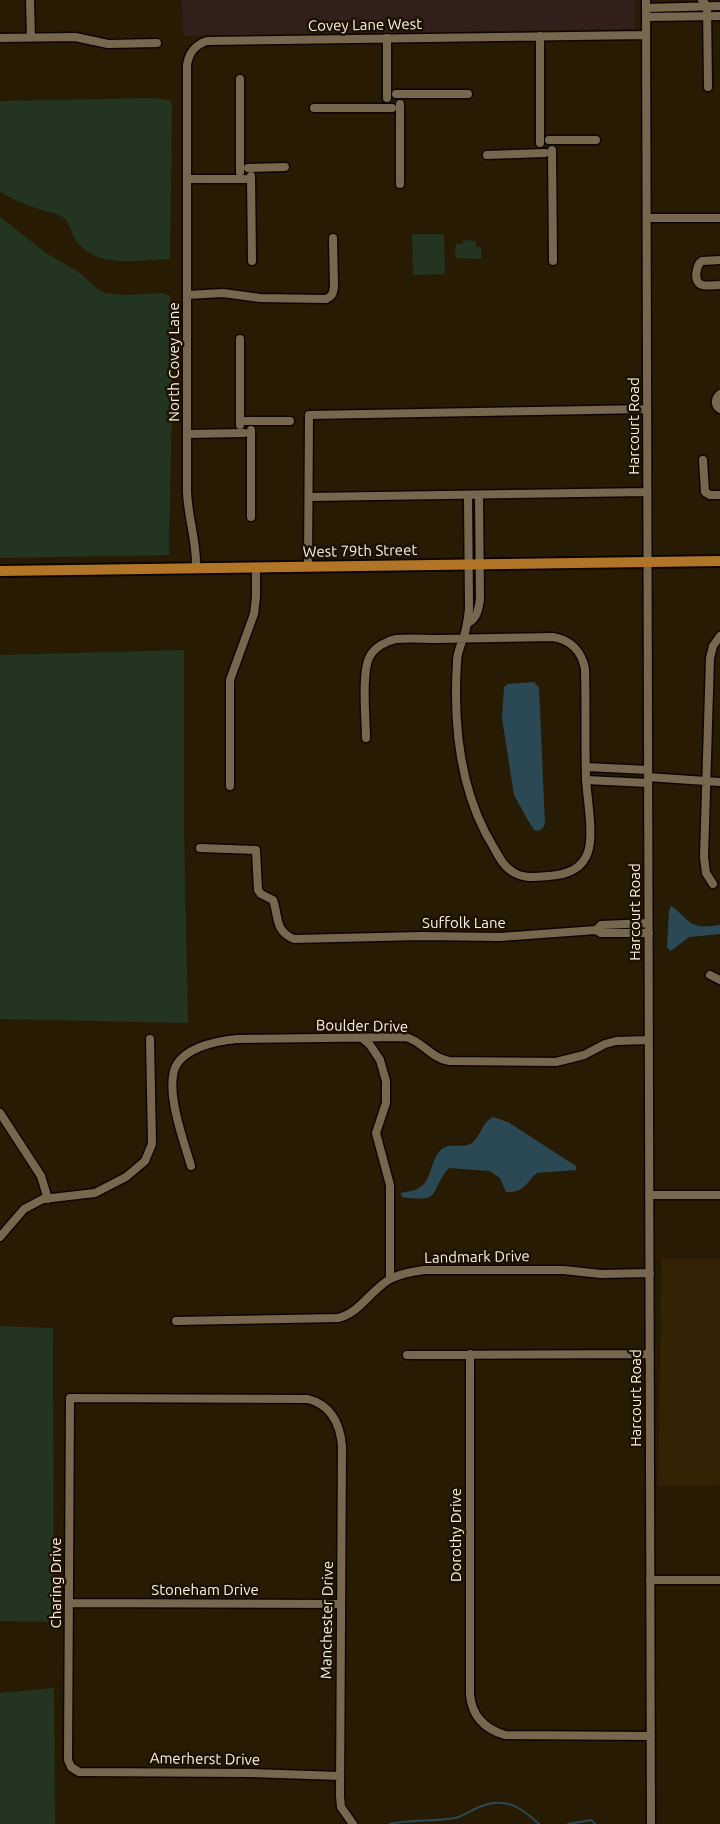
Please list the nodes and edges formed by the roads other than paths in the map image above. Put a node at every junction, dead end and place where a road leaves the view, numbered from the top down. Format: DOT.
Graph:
graph roads {
  1 [pos="30,0"];
  2 [pos="705,3"];
  3 [pos="675,4"];
  4 [pos="720,6"];
  5 [pos="646,8"];
  6 [pos="708,16"];
  7 [pos="720,16"];
  8 [pos="646,35"];
  9 [pos="540,36"];
  10 [pos="0,38"];
  11 [pos="31,38"];
  12 [pos="387,38"];
  13 [pos="157,43"];
  14 [pos="240,79"];
  15 [pos="708,87"];
  16 [pos="468,94"];
  17 [pos="392,96"];
  18 [pos="396,106"];
  19 [pos="314,108"];
  20 [pos="596,140"];
  21 [pos="545,142"];
  22 [pos="549,152"];
  23 [pos="187,154"];
  24 [pos="487,155"];
  25 [pos="285,167"];
  26 [pos="246,174"];
  27 [pos="187,179"];
  28 [pos="400,184"];
  29 [pos="647,218"];
  30 [pos="720,218"];
  31 [pos="333,238"];
  32 [pos="720,260"];
  33 [pos="252,261"];
  34 [pos="553,261"];
  35 [pos="720,285"];
  36 [pos="187,295"];
  37 [pos="240,339"];
  38 [pos="720,394"];
  39 [pos="720,409"];
  40 [pos="647,410"];
  41 [pos="290,421"];
  42 [pos="245,427"];
  43 [pos="187,434"];
  44 [pos="703,460"];
  45 [pos="647,492"];
  46 [pos="468,495"];
  47 [pos="479,495"];
  48 [pos="720,495"];
  49 [pos="309,497"];
  50 [pos="251,517"];
  51 [pos="720,561"];
  52 [pos="647,562"];
  53 [pos="468,564"];
  54 [pos="480,564"];
  55 [pos="256,567"];
  56 [pos="308,567"];
  57 [pos="196,568"];
  58 [pos="0,571"];
  59 [pos="468,623"];
  60 [pos="720,636"];
  61 [pos="464,638"];
  62 [pos="366,738"];
  63 [pos="586,767"];
  64 [pos="648,777"];
  65 [pos="586,780"];
  66 [pos="706,782"];
  67 [pos="720,782"];
  68 [pos="230,786"];
  69 [pos="200,848"];
  70 [pos="713,884"];
  71 [pos="648,923"];
  72 [pos="596,930"];
  73 [pos="649,933"];
  74 [pos="710,975"];
  75 [pos="720,980"];
  76 [pos="362,1038"];
  77 [pos="150,1039"];
  78 [pos="649,1040"];
  79 [pos="0,1113"];
  80 [pos="191,1166"];
  81 [pos="649,1195"];
  82 [pos="720,1195"];
  83 [pos="48,1199"];
  84 [pos="0,1237"];
  85 [pos="650,1273"];
  86 [pos="390,1279"];
  87 [pos="176,1321"];
  88 [pos="470,1354"];
  89 [pos="650,1354"];
  90 [pos="407,1355"];
  91 [pos="70,1398"];
  92 [pos="650,1580"];
  93 [pos="720,1580"];
  94 [pos="69,1603"];
  95 [pos="341,1604"];
  96 [pos="651,1736"];
  97 [pos="72,1768"];
  98 [pos="340,1776"];
  99 [pos="353,1824"];
  100 [pos="651,1824"];
  1 -- 11 [label="street"];
  2 -- 3 [label="street"];
  2 -- 4 [label="street"];
  2 -- 6 [label="street"];
  3 -- 5 [label="street"];
  5 -- 6 [label="street"];
  5 -- 8 [label="street, Harcourt Road"];
  6 -- 7 [label="street"];
  6 -- 15 [label="street"];
  8 -- 9 [label="street, Covey Lane West"];
  8 -- 29 [label="street, Harcourt Road"];
  9 -- 12 [label="street, Covey Lane West"];
  9 -- 21 [label="street"];
  10 -- 11 [label="street"];
  11 -- 13 [label="street"];
  12 -- 17 [label="street"];
  12 -- 23 [label="street, Covey Lane West"];
  14 -- 26 [label="street"];
  16 -- 17 [label="street"];
  17 -- 18 [label="street"];
  18 -- 19 [label="street"];
  18 -- 28 [label="street"];
  20 -- 21 [label="street"];
  21 -- 22 [label="street"];
  22 -- 24 [label="street"];
  22 -- 34 [label="street"];
  23 -- 27 [label="street, North Covey Lane"];
  25 -- 26 [label="street"];
  26 -- 27 [label="street"];
  26 -- 33 [label="street"];
  27 -- 36 [label="street, North Covey Lane"];
  29 -- 30 [label="street"];
  29 -- 40 [label="street, Harcourt Road"];
  31 -- 36 [label="street"];
  32 -- 35 [label="street"];
  36 -- 43 [label="street, North Covey Lane"];
  37 -- 42 [label="street"];
  38 -- 39 [label="street"];
  40 -- 45 [label="street, Harcourt Road"];
  40 -- 49 [label="street"];
  41 -- 42 [label="street"];
  42 -- 43 [label="street"];
  42 -- 50 [label="street"];
  43 -- 57 [label="street, North Covey Lane"];
  44 -- 48 [label="street"];
  45 -- 47 [label="street"];
  45 -- 52 [label="street, Harcourt Road"];
  46 -- 47 [label="street"];
  46 -- 49 [label="street"];
  46 -- 53 [label="street"];
  47 -- 54 [label="street"];
  49 -- 56 [label="street"];
  51 -- 52 [label="main road, West 79th Street"];
  52 -- 54 [label="main road, West 79th Street"];
  52 -- 64 [label="street, Harcourt Road"];
  53 -- 54 [label="main road, West 79th Street"];
  53 -- 56 [label="main road, West 79th Street"];
  53 -- 59 [label="street"];
  54 -- 59 [label="street"];
  55 -- 56 [label="main road, West 79th Street"];
  55 -- 57 [label="main road, West 79th Street"];
  55 -- 68 [label="street"];
  57 -- 58 [label="main road, West 79th Street"];
  59 -- 61 [label="street"];
  60 -- 66 [label="street"];
  61 -- 62 [label="street"];
  61 -- 63 [label="street"];
  61 -- 65 [label="street"];
  63 -- 64 [label="street"];
  63 -- 65 [label="street"];
  64 -- 65 [label="street"];
  64 -- 66 [label="street"];
  64 -- 71 [label="street, Harcourt Road"];
  66 -- 67 [label="street"];
  66 -- 70 [label="street"];
  69 -- 72 [label="street, Suffolk Lane"];
  71 -- 72 [label="street, Suffolk Lane"];
  71 -- 73 [label="street, Harcourt Road"];
  72 -- 73 [label="street"];
  73 -- 78 [label="street, Harcourt Road"];
  74 -- 75 [label="street"];
  76 -- 78 [label="street, Boulder Drive"];
  76 -- 80 [label="street, Boulder Drive"];
  76 -- 86 [label="street"];
  77 -- 83 [label="street"];
  78 -- 81 [label="street, Harcourt Road"];
  79 -- 83 [label="street"];
  81 -- 82 [label="street"];
  81 -- 85 [label="street, Harcourt Road"];
  83 -- 84 [label="street"];
  85 -- 86 [label="street, Landmark Drive"];
  85 -- 89 [label="street, Harcourt Road"];
  86 -- 87 [label="street, Landmark Drive"];
  88 -- 89 [label="street"];
  88 -- 90 [label="street"];
  88 -- 96 [label="street, Dorothy Drive"];
  89 -- 92 [label="street, Harcourt Road"];
  91 -- 94 [label="street, Charing Drive"];
  91 -- 95 [label="street, Manchester Drive"];
  92 -- 93 [label="street"];
  92 -- 96 [label="street, Harcourt Road"];
  94 -- 95 [label="street, Stoneham Drive"];
  94 -- 97 [label="street, Charing Drive"];
  95 -- 98 [label="street, Manchester Drive"];
  96 -- 100 [label="street, Harcourt Road"];
  97 -- 98 [label="street, Amerherst Drive"];
  98 -- 99 [label="street, Manchester Drive"];
}
